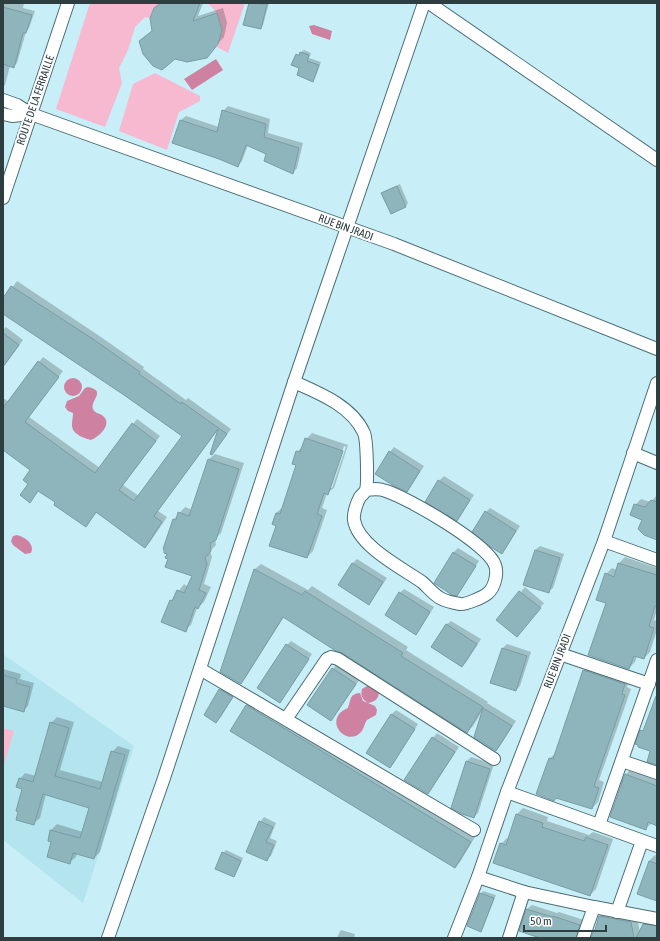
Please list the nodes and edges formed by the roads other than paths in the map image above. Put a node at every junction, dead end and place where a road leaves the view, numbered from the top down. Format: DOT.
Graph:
graph roads {
  1 [pos="68,3"];
  2 [pos="424,3"];
  3 [pos="429,3"];
  4 [pos="3,100"];
  5 [pos="3,114"];
  6 [pos="31,114"];
  7 [pos="657,160"];
  8 [pos="3,198"];
  9 [pos="346,228"];
  10 [pos="657,349"];
  11 [pos="294,382"];
  12 [pos="657,384"];
  13 [pos="634,453"];
  14 [pos="657,463"];
  15 [pos="366,490"];
  16 [pos="604,541"];
  17 [pos="657,560"];
  18 [pos="560,654"];
  19 [pos="657,660"];
  20 [pos="200,669"];
  21 [pos="649,684"];
  22 [pos="286,719"];
  23 [pos="494,759"];
  24 [pos="622,761"];
  25 [pos="657,773"];
  26 [pos="507,792"];
  27 [pos="599,825"];
  28 [pos="474,830"];
  29 [pos="642,841"];
  30 [pos="657,846"];
  31 [pos="478,877"];
  32 [pos="524,892"];
  33 [pos="594,907"];
  34 [pos="617,912"];
  35 [pos="657,919"];
  36 [pos="108,938"];
  37 [pos="454,938"];
  38 [pos="509,938"];
  39 [pos="583,938"];
  1 -- 6 [label="street, ROUTE DE LA FERRAILLE"];
  2 -- 9 [label="street"];
  3 -- 7 [label="street"];
  4 -- 6 [label="street, RUE BIN JRADI"];
  5 -- 6 [label="street, RUE BIN JRADI"];
  6 -- 8 [label="street, ROUTE DE LA FERRAILLE"];
  6 -- 9 [label="street, RUE BIN JRADI"];
  9 -- 10 [label="street, RUE BIN JRADI"];
  9 -- 11 [label="street"];
  11 -- 15 [label="street"];
  11 -- 20 [label="street"];
  12 -- 13 [label="street, RUE BIN JRADI"];
  13 -- 14 [label="street"];
  13 -- 16 [label="street, RUE BIN JRADI"];
  15 -- 15 [label="street"];
  16 -- 17 [label="street"];
  16 -- 18 [label="street, RUE BIN JRADI"];
  18 -- 21 [label="street"];
  18 -- 26 [label="street, RUE BIN JRADI"];
  19 -- 21 [label="street"];
  20 -- 22 [label="street"];
  20 -- 36 [label="street"];
  21 -- 24 [label="street"];
  22 -- 23 [label="street"];
  22 -- 28 [label="street"];
  24 -- 25 [label="street"];
  24 -- 27 [label="street"];
  26 -- 27 [label="street"];
  26 -- 31 [label="street, RUE BIN JRADI"];
  27 -- 29 [label="street"];
  29 -- 30 [label="street"];
  29 -- 34 [label="street"];
  31 -- 32 [label="street"];
  31 -- 37 [label="street, RUE BIN JRADI"];
  32 -- 33 [label="street"];
  32 -- 38 [label="street"];
  33 -- 34 [label="street"];
  33 -- 39 [label="street"];
  34 -- 35 [label="street"];
}
